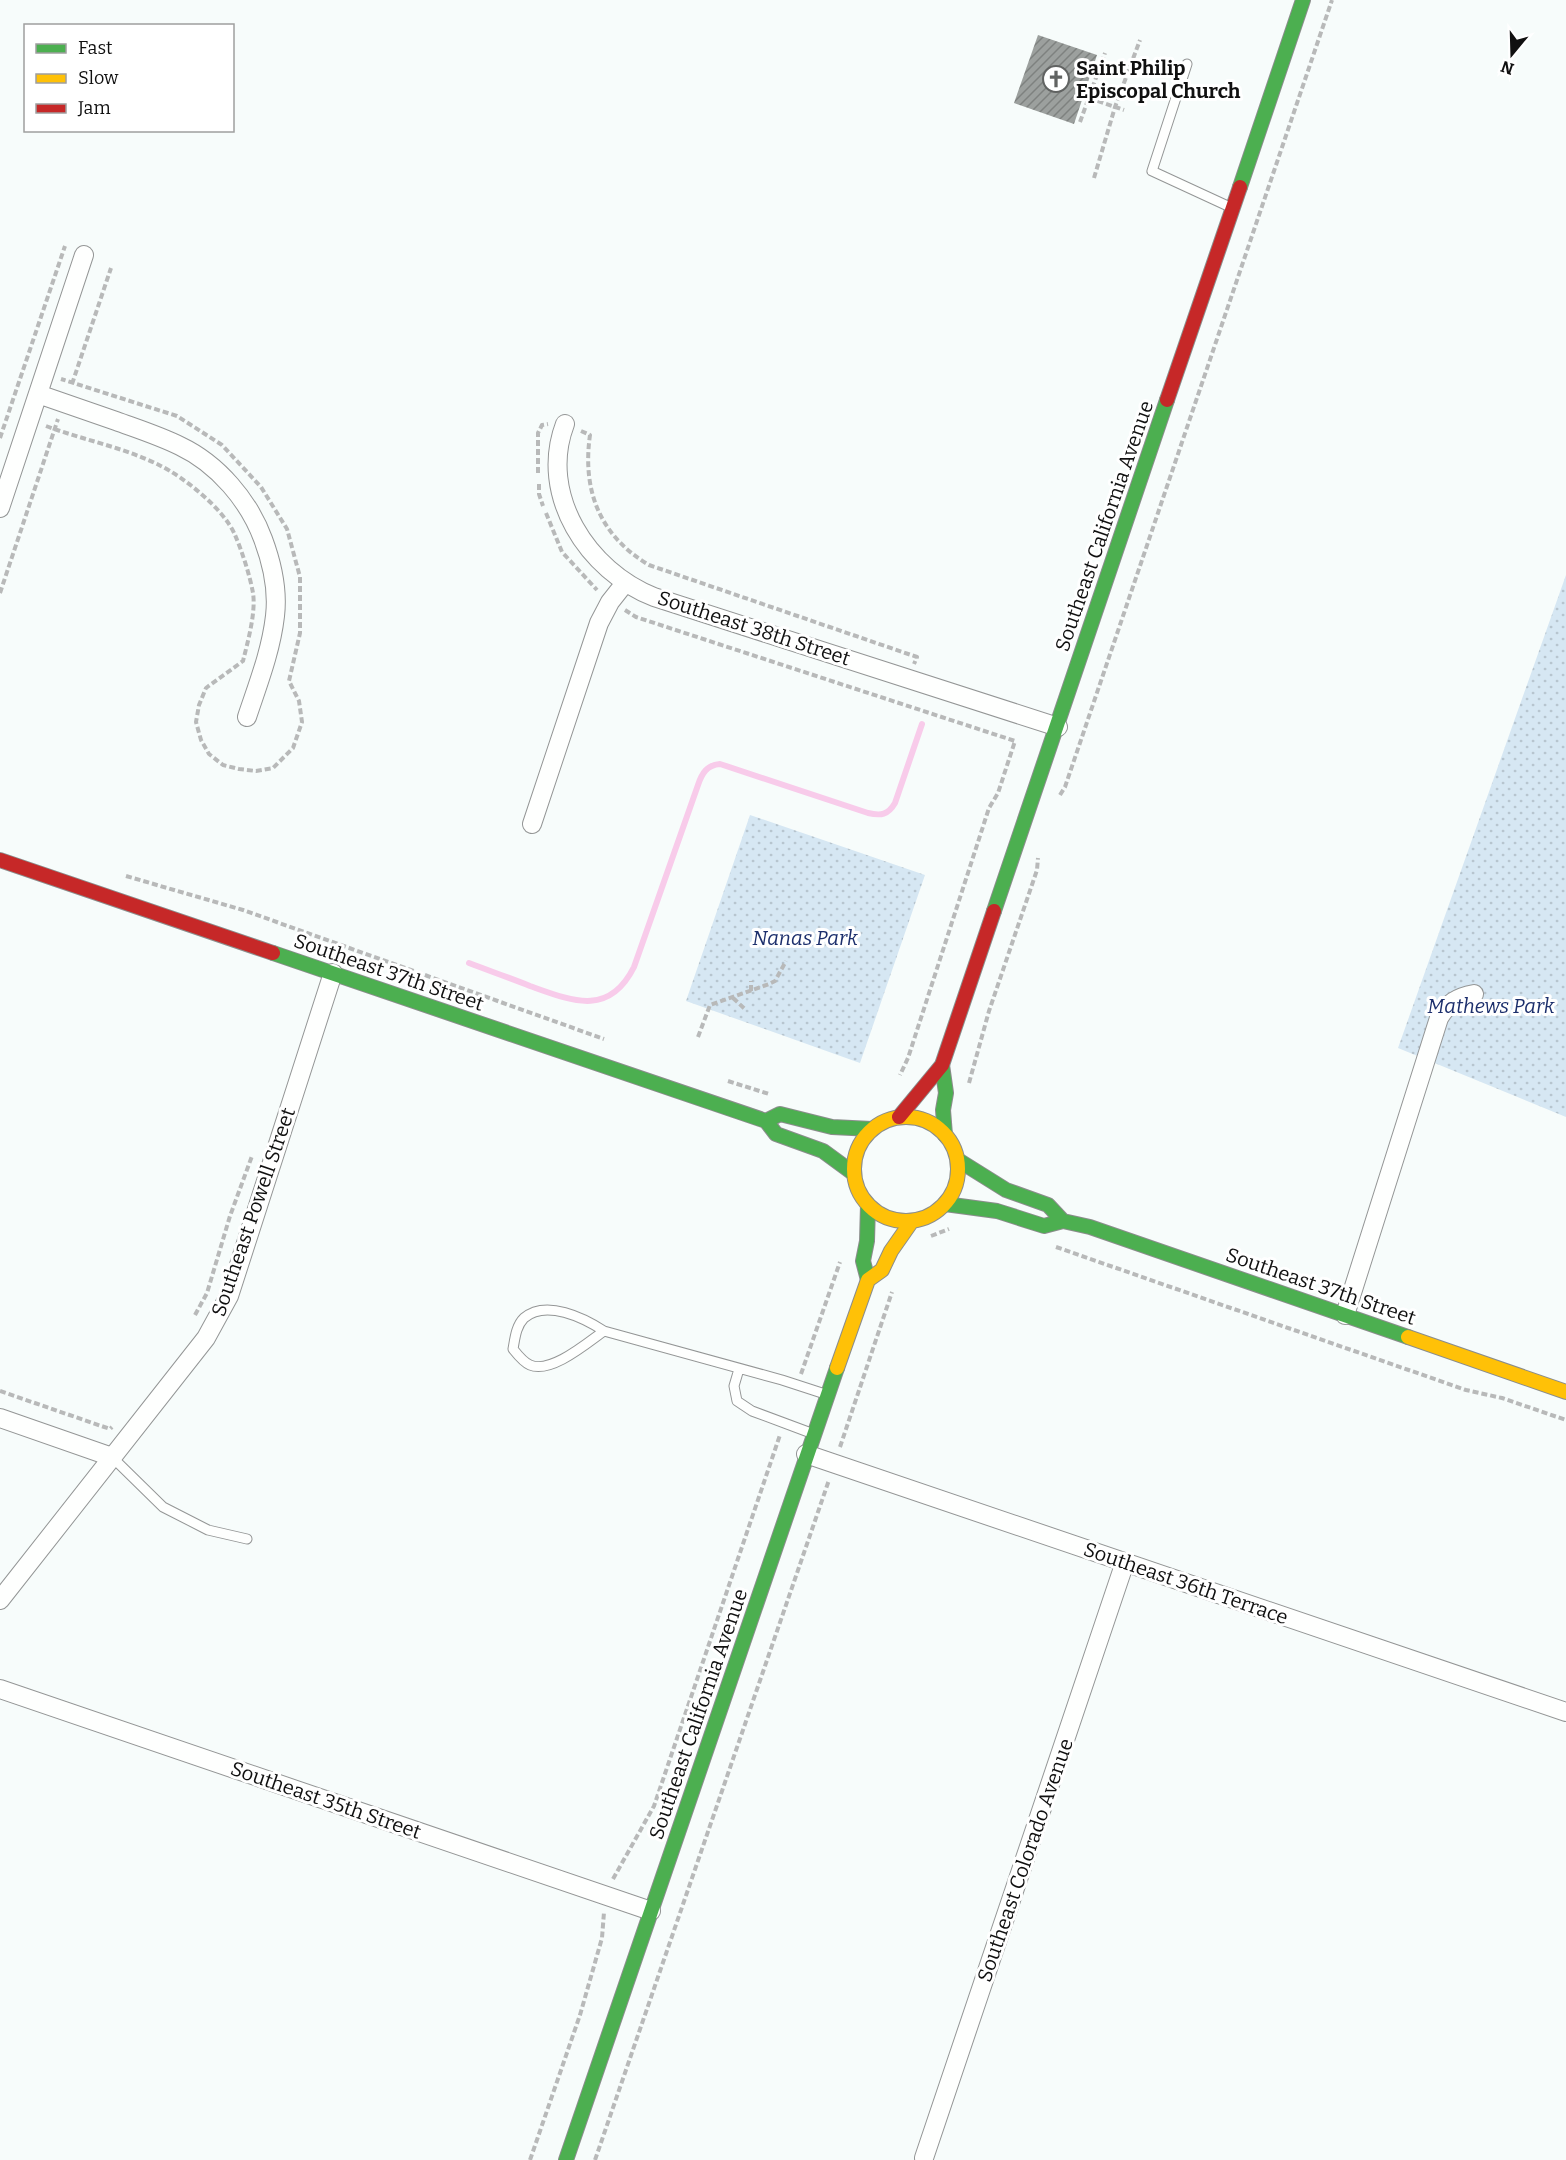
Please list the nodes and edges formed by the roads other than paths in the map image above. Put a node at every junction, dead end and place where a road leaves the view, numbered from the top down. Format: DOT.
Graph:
graph roads {
  1 [pos="1303,0"];
  2 [pos="1187,64"];
  3 [pos="1232,208"];
  4 [pos="84,255"];
  5 [pos="38,394"];
  6 [pos="565,424"];
  7 [pos="0,508"];
  8 [pos="625,583"];
  9 [pos="247,717"];
  10 [pos="1058,726"];
  11 [pos="532,824"];
  12 [pos="0,860"];
  13 [pos="325,970"];
  14 [pos="1474,994"];
  15 [pos="942,1065"];
  16 [pos="899,1117"];
  17 [pos="766,1120"];
  18 [pos="872,1129"];
  19 [pos="945,1135"];
  20 [pos="958,1160"];
  21 [pos="853,1173"];
  22 [pos="945,1204"];
  23 [pos="867,1205"];
  24 [pos="912,1221"];
  25 [pos="1063,1221"];
  26 [pos="868,1280"];
  27 [pos="1345,1315"];
  28 [pos="604,1331"];
  29 [pos="739,1369"];
  30 [pos="1566,1392"];
  31 [pos="827,1395"];
  32 [pos="0,1418"];
  33 [pos="813,1434"];
  34 [pos="806,1454"];
  35 [pos="112,1457"];
  36 [pos="247,1539"];
  37 [pos="1125,1562"];
  38 [pos="0,1600"];
  39 [pos="0,1689"];
  40 [pos="1566,1712"];
  41 [pos="651,1911"];
  42 [pos="924,2158"];
  43 [pos="566,2160"];
  1 -- 3 [label="main road, Southeast California Avenue"];
  2 -- 3 [label="lane"];
  3 -- 10 [label="main road, Southeast California Avenue"];
  4 -- 5 [label="street"];
  5 -- 7 [label="street"];
  5 -- 9 [label="street"];
  6 -- 8 [label="street, Southeast 38th Street"];
  8 -- 10 [label="street, Southeast 38th Street"];
  8 -- 11 [label="street"];
  10 -- 15 [label="main road, Southeast California Avenue"];
  12 -- 13 [label="main road, Southeast 37th Street"];
  13 -- 17 [label="main road, Southeast 37th Street"];
  13 -- 35 [label="street, Southeast Powell Street"];
  14 -- 27 [label="street"];
  15 -- 16 [label="main road, Southeast California Avenue"];
  15 -- 19 [label="main road, Southeast California Avenue"];
  16 -- 18 [label="main road"];
  16 -- 19 [label="main road"];
  17 -- 18 [label="main road, Southeast 37th Street"];
  17 -- 21 [label="main road, Southeast 37th Street"];
  18 -- 21 [label="main road"];
  19 -- 20 [label="main road"];
  20 -- 22 [label="main road"];
  20 -- 25 [label="main road, Southeast 37th Street"];
  21 -- 23 [label="main road"];
  22 -- 24 [label="main road"];
  22 -- 25 [label="main road, Southeast 37th Street"];
  23 -- 24 [label="main road"];
  23 -- 26 [label="main road, Southeast California Avenue"];
  24 -- 26 [label="main road, Southeast California Avenue"];
  25 -- 27 [label="main road, Southeast 37th Street"];
  26 -- 31 [label="main road, Southeast California Avenue"];
  27 -- 30 [label="main road, Southeast 37th Street"];
  28 -- 28 [label="lane"];
  28 -- 29 [label="lane"];
  29 -- 31 [label="lane"];
  29 -- 33 [label="lane"];
  31 -- 33 [label="main road, Southeast California Avenue"];
  32 -- 35 [label="street"];
  33 -- 34 [label="main road, Southeast California Avenue"];
  34 -- 37 [label="street, Southeast 36th Terrace"];
  34 -- 41 [label="main road, Southeast California Avenue"];
  35 -- 36 [label="lane"];
  35 -- 38 [label="street, Southeast Powell Street"];
  37 -- 40 [label="street, Southeast 36th Terrace"];
  37 -- 42 [label="street, Southeast Colorado Avenue"];
  39 -- 41 [label="street, Southeast 35th Street"];
  41 -- 43 [label="main road, Southeast California Avenue"];
}
